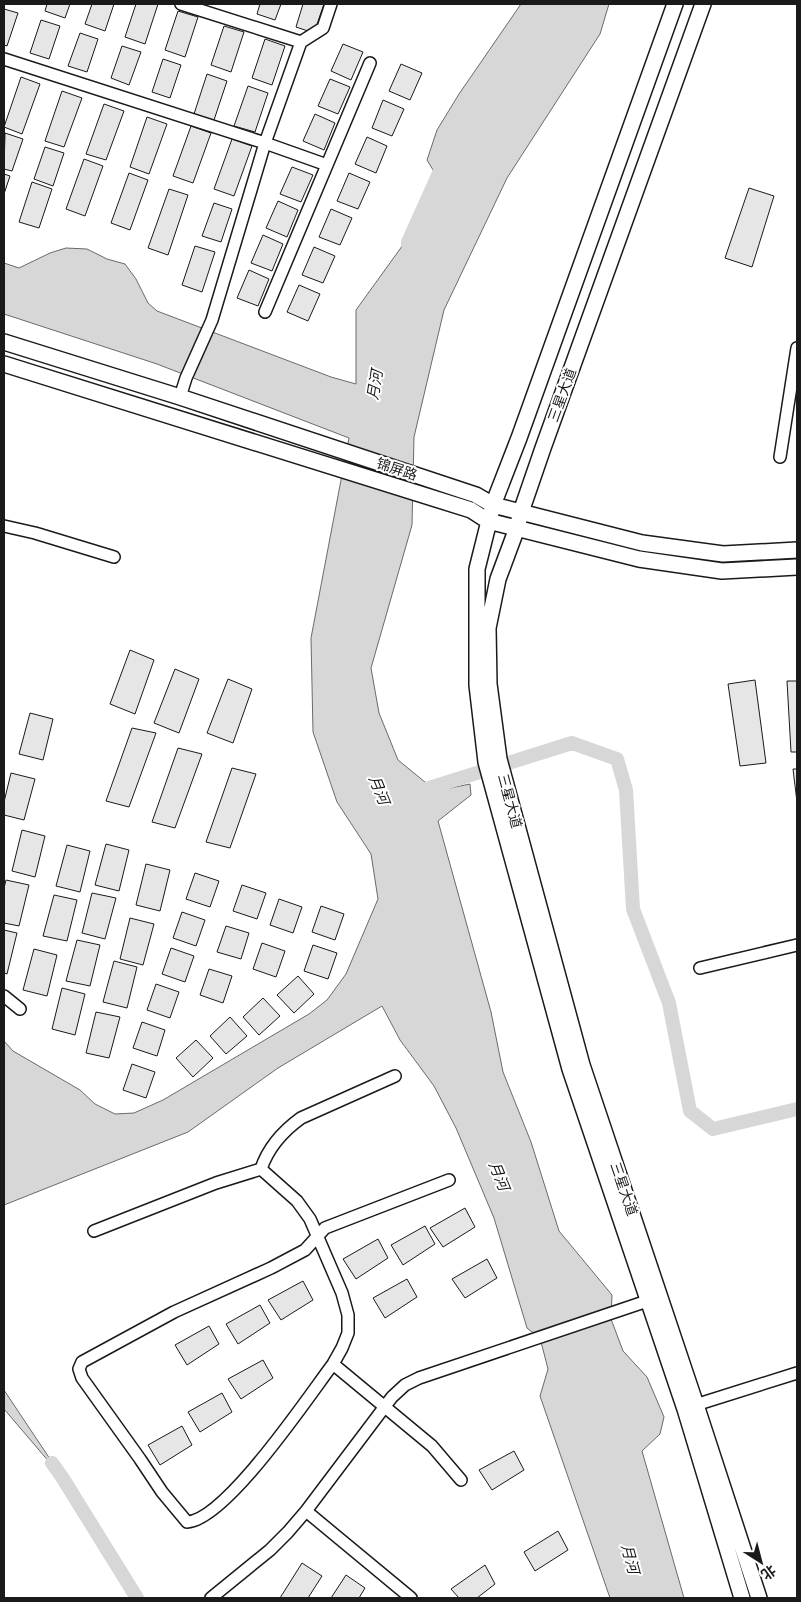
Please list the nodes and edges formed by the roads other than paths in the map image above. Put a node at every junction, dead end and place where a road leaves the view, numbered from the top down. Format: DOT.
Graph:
graph roads {
  1 [pos="181,4"];
  2 [pos="331,4"];
  3 [pos="675,4"];
  4 [pos="703,4"];
  5 [pos="301,42"];
  6 [pos="4,59"];
  7 [pos="370,64"];
  8 [pos="264,143"];
  9 [pos="327,165"];
  10 [pos="265,312"];
  11 [pos="4,342"];
  12 [pos="797,348"];
  13 [pos="4,364"];
  14 [pos="180,398"];
  15 [pos="780,457"];
  16 [pos="493,505"];
  17 [pos="521,512"];
  18 [pos="488,521"];
  19 [pos="4,526"];
  20 [pos="517,528"];
  21 [pos="797,550"];
  22 [pos="114,557"];
  23 [pos="797,567"];
  24 [pos="492,756"];
  25 [pos="797,945"];
  26 [pos="700,968"];
  27 [pos="4,996"];
  28 [pos="20,1009"];
  29 [pos="395,1076"];
  30 [pos="262,1170"];
  31 [pos="449,1180"];
  32 [pos="94,1231"];
  33 [pos="318,1236"];
  34 [pos="654,1299"];
  35 [pos="333,1364"];
  36 [pos="797,1374"];
  37 [pos="385,1407"];
  38 [pos="691,1407"];
  39 [pos="462,1480"];
  40 [pos="306,1511"];
  41 [pos="211,1598"];
  42 [pos="411,1598"];
  43 [pos="742,1598"];
  44 [pos="759,1598"];
  1 -- 5 [label="street"];
  2 -- 5 [label="street"];
  3 -- 16 [label="street, 三星大道"];
  4 -- 17 [label="street, 三星大道"];
  5 -- 8 [label="street"];
  6 -- 8 [label="street"];
  7 -- 9 [label="street"];
  8 -- 9 [label="street"];
  8 -- 14 [label="street"];
  9 -- 10 [label="street"];
  11 -- 14 [label="street, 锦屏路"];
  12 -- 15 [label="street"];
  13 -- 18 [label="street, 锦屏路"];
  14 -- 16 [label="street, 锦屏路"];
  16 -- 17 [label="street, 锦屏路"];
  16 -- 18 [label="street, 三星大道"];
  17 -- 20 [label="street, 三星大道"];
  17 -- 21 [label="street, 锦屏路"];
  18 -- 20 [label="street, 锦屏路"];
  18 -- 24 [label="street, 三星大道"];
  19 -- 22 [label="street"];
  20 -- 23 [label="street, 锦屏路"];
  20 -- 24 [label="street, 三星大道"];
  24 -- 34 [label="street, 三星大道"];
  25 -- 26 [label="street"];
  27 -- 28 [label="street"];
  29 -- 30 [label="street"];
  30 -- 32 [label="street"];
  30 -- 33 [label="street"];
  31 -- 33 [label="street"];
  33 -- 35 [label="street"];
  33 -- 35 [label="street"];
  34 -- 37 [label="street"];
  34 -- 38 [label="street, 三星大道"];
  35 -- 37 [label="street"];
  36 -- 38 [label="street"];
  37 -- 39 [label="street"];
  37 -- 40 [label="street"];
  38 -- 43 [label="street, 三星大道"];
  38 -- 44 [label="street, 三星大道"];
  40 -- 41 [label="street"];
  40 -- 42 [label="street"];
}
